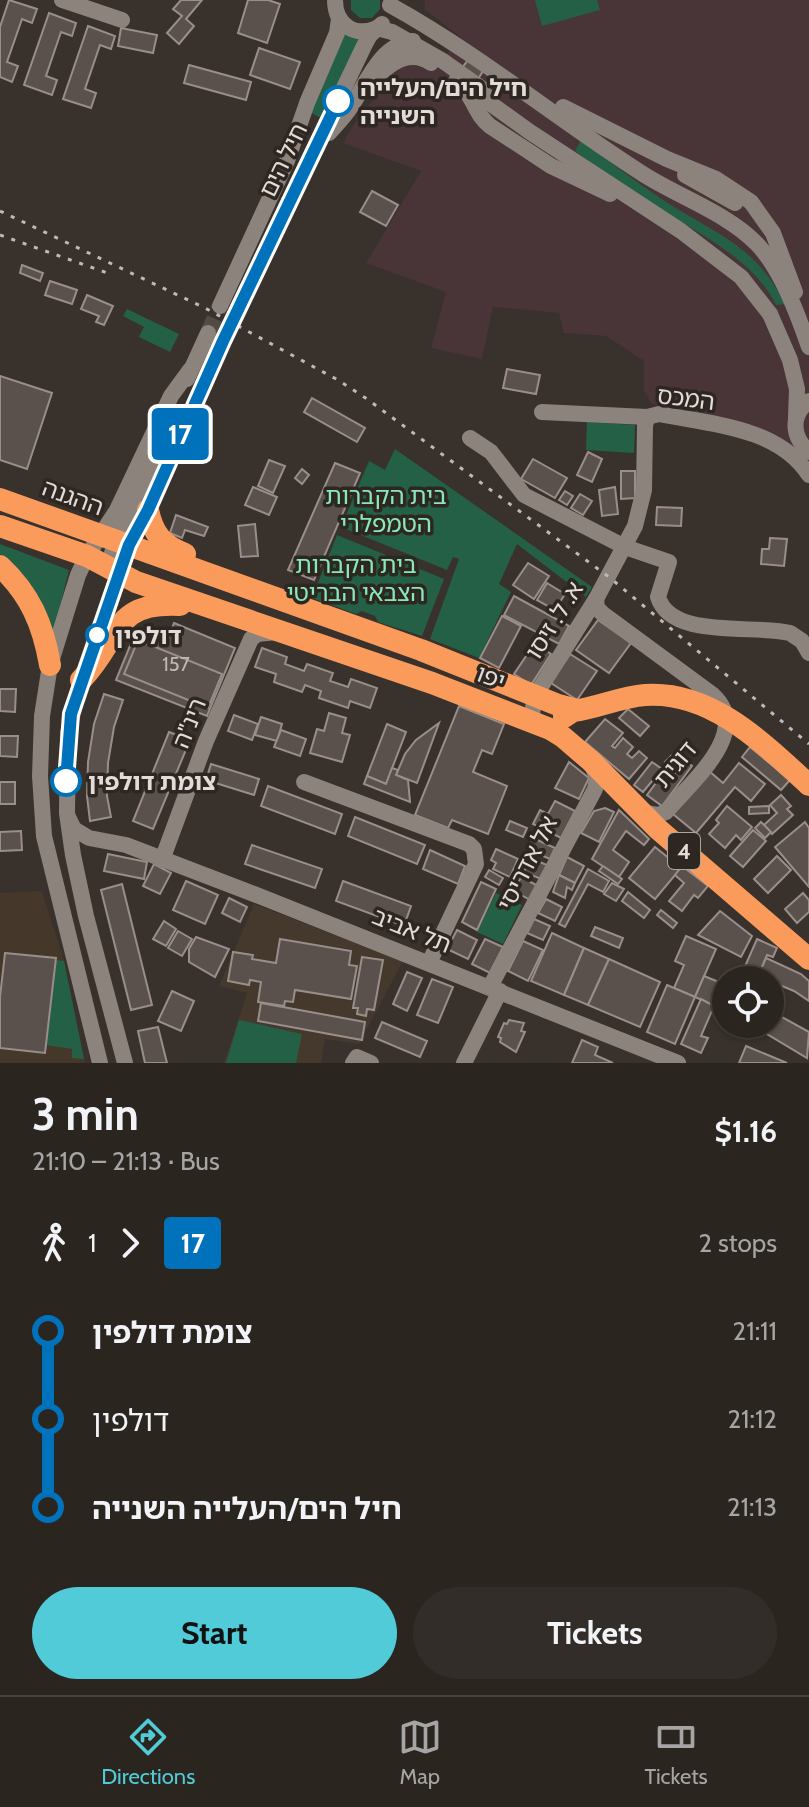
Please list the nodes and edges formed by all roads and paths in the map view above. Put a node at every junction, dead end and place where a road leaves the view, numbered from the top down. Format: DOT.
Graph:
graph roads {
  1 [pos="62,0"];
  2 [pos="417,0"];
  3 [pos="390,1"];
  4 [pos="335,6"];
  5 [pos="122,20"];
  6 [pos="424,24"];
  7 [pos="377,28"];
  8 [pos="410,41"];
  9 [pos="458,47"];
  10 [pos="362,89"];
  11 [pos="471,95"];
  12 [pos="491,104"];
  13 [pos="569,122"];
  14 [pos="317,146"];
  15 [pos="552,149"];
  16 [pos="526,151"];
  17 [pos="576,179"];
  18 [pos="681,231"];
  19 [pos="803,320"];
  20 [pos="809,347"];
  21 [pos="809,401"];
  22 [pos="542,412"];
  23 [pos="647,417"];
  24 [pos="796,417"];
  25 [pos="470,438"];
  26 [pos="809,452"];
  27 [pos="809,475"];
  28 [pos="0,499"];
  29 [pos="148,510"];
  30 [pos="0,526"];
  31 [pos="625,547"];
  32 [pos="117,551"];
  33 [pos="87,556"];
  34 [pos="0,566"];
  35 [pos="600,606"];
  36 [pos="226,613"];
  37 [pos="317,615"];
  38 [pos="284,633"];
  39 [pos="421,650"];
  40 [pos="809,653"];
  41 [pos="50,665"];
  42 [pos="81,680"];
  43 [pos="535,696"];
  44 [pos="577,710"];
  45 [pos="728,719"];
  46 [pos="531,720"];
  47 [pos="563,737"];
  48 [pos="591,761"];
  49 [pos="304,782"];
  50 [pos="809,785"];
  51 [pos="639,812"];
  52 [pos="67,813"];
  53 [pos="126,845"];
  54 [pos="162,860"];
  55 [pos="76,872"];
  56 [pos="809,959"];
  57 [pos="429,963"];
  58 [pos="495,989"];
  59 [pos="100,1063"];
  60 [pos="125,1063"];
  61 [pos="353,1063"];
  62 [pos="371,1063"];
  63 [pos="464,1063"];
  64 [pos="678,1063"];
  1 -- 5 [label="street"];
  2 -- 6 [label="street"];
  3 -- 6 [label="street"];
  3 -- 7 [label="street, חיל הים"];
  4 -- 7 [label="street"];
  4 -- 14 [label="street, חיל הים"];
  6 -- 8 [label="street"];
  6 -- 9 [label="street"];
  7 -- 8 [label="street"];
  7 -- 14 [label="street, חיל הים"];
  8 -- 10 [label="street"];
  8 -- 12 [label="street"];
  9 -- 13 [label="street"];
  9 -- 19 [label="street"];
  10 -- 11 [label="street"];
  10 -- 14 [label="street"];
  11 -- 12 [label="street"];
  11 -- 16 [label="street"];
  12 -- 15 [label="street"];
  13 -- 15 [label="street"];
  13 -- 15 [label="street"];
  13 -- 19 [label="street"];
  15 -- 16 [label="street"];
  15 -- 17 [label="street"];
  15 -- 18 [label="street"];
  16 -- 17 [label="street"];
  17 -- 18 [label="street"];
  18 -- 24 [label="street"];
  19 -- 20 [label="street"];
  21 -- 24 [label="street"];
  22 -- 23 [label="street, המכס"];
  23 -- 27 [label="street, המכס"];
  23 -- 31 [label="street, א. ל. זיסו"];
  24 -- 26 [label="street"];
  25 -- 31 [label="street"];
  28 -- 32 [label="highway, ההגנה / 4"];
  29 -- 32 [label="street"];
  29 -- 32 [label="street"];
  29 -- 37 [label="highway"];
  30 -- 33 [label="highway, 4"];
  31 -- 35 [label="street, א. ל. זיסו"];
  31 -- 40 [label="street"];
  32 -- 33 [label="highway, יפו / 4"];
  32 -- 33 [label="street"];
  32 -- 36 [label="highway, יפו / 4"];
  32 -- 37 [label="highway, יפו / 4"];
  32 -- 39 [label="highway"];
  32 -- 42 [label="street"];
  33 -- 41 [label="street"];
  34 -- 41 [label="highway"];
  35 -- 43 [label="street, א. ל. זיסו"];
  35 -- 45 [label="street"];
  36 -- 38 [label="highway, יפו / 4"];
  36 -- 42 [label="highway"];
  37 -- 39 [label="highway, יפו / 4"];
  38 -- 46 [label="highway, יפו / 4"];
  38 -- 54 [label="street, רינ\"ה"];
  39 -- 43 [label="highway, יפו / 4"];
  41 -- 59 [label="street"];
  42 -- 52 [label="street"];
  43 -- 44 [label="highway, יפו / 4"];
  43 -- 46 [label="street, א. ל. זיסו"];
  44 -- 45 [label="highway"];
  44 -- 47 [label="highway"];
  45 -- 50 [label="highway"];
  45 -- 51 [label="street, דוגית"];
  46 -- 47 [label="highway, יפו / 4"];
  47 -- 48 [label="highway, יפו / 4"];
  48 -- 51 [label="highway, יפו / 4"];
  48 -- 58 [label="street, אל אדריסי"];
  49 -- 57 [label="street"];
  51 -- 56 [label="highway, יפו / 4"];
  52 -- 53 [label="street, תל אביב"];
  52 -- 55 [label="street"];
  53 -- 54 [label="street, תל אביב"];
  53 -- 55 [label="street, תל אביב"];
  54 -- 57 [label="street, תל אביב"];
  55 -- 60 [label="street"];
  57 -- 58 [label="street, תל אביב"];
  58 -- 63 [label="street, אל אדריסי"];
  58 -- 64 [label="street, תל אביב"];
  61 -- 62 [label="street"];
}
